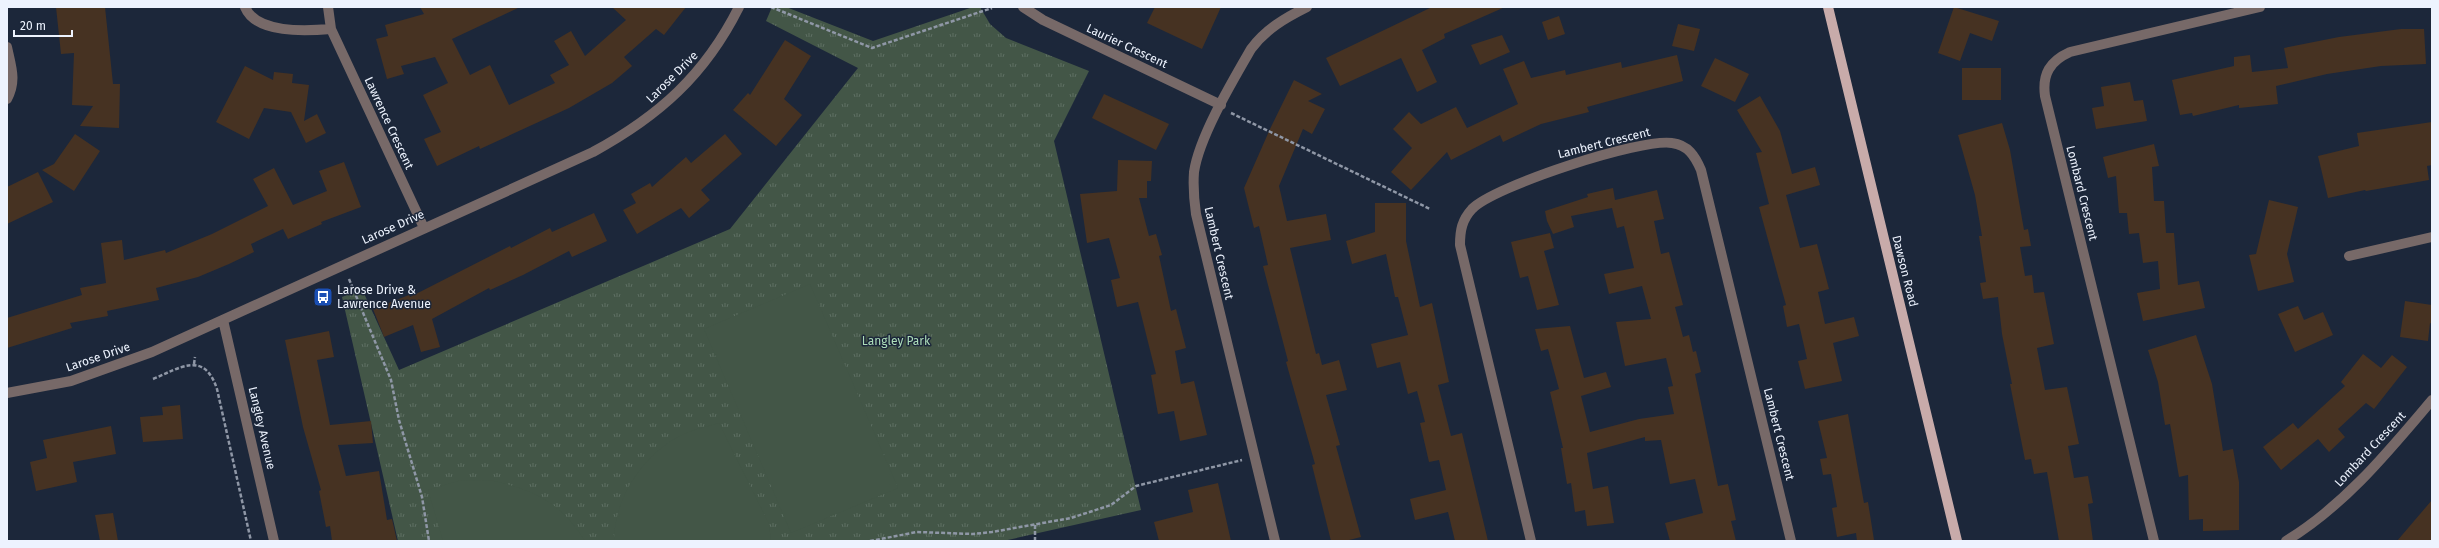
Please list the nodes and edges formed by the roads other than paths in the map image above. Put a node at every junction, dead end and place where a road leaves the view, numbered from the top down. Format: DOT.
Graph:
graph roads {
  1 [pos="245,7"];
  2 [pos="328,7"];
  3 [pos="739,7"];
  4 [pos="1023,7"];
  5 [pos="1307,7"];
  6 [pos="1828,7"];
  7 [pos="2260,7"];
  8 [pos="331,29"];
  9 [pos="7,47"];
  10 [pos="7,99"];
  11 [pos="1221,106"];
  12 [pos="424,228"];
  13 [pos="2432,237"];
  14 [pos="2349,256"];
  15 [pos="223,320"];
  16 [pos="7,393"];
  17 [pos="2432,400"];
  18 [pos="274,541"];
  19 [pos="1275,541"];
  20 [pos="1531,541"];
  21 [pos="1791,541"];
  22 [pos="1957,541"];
  23 [pos="2154,541"];
  24 [pos="2286,541"];
  1 -- 8 [label="street"];
  2 -- 8 [label="street, Lawrence Crescent"];
  3 -- 12 [label="street, Larose Drive"];
  4 -- 11 [label="street, Laurier Crescent"];
  5 -- 11 [label="street, Lambert Crescent"];
  6 -- 22 [label="main road, Dawson Road"];
  7 -- 23 [label="street, Lombard Crescent"];
  8 -- 12 [label="street, Lawrence Crescent"];
  9 -- 10 [label="street"];
  11 -- 19 [label="street, Lambert Crescent"];
  12 -- 15 [label="street, Larose Drive"];
  13 -- 14 [label="street"];
  15 -- 16 [label="street, Larose Drive"];
  15 -- 18 [label="street, Langley Avenue"];
  17 -- 24 [label="street, Lombard Crescent"];
  20 -- 21 [label="street, Lambert Crescent"];
}
